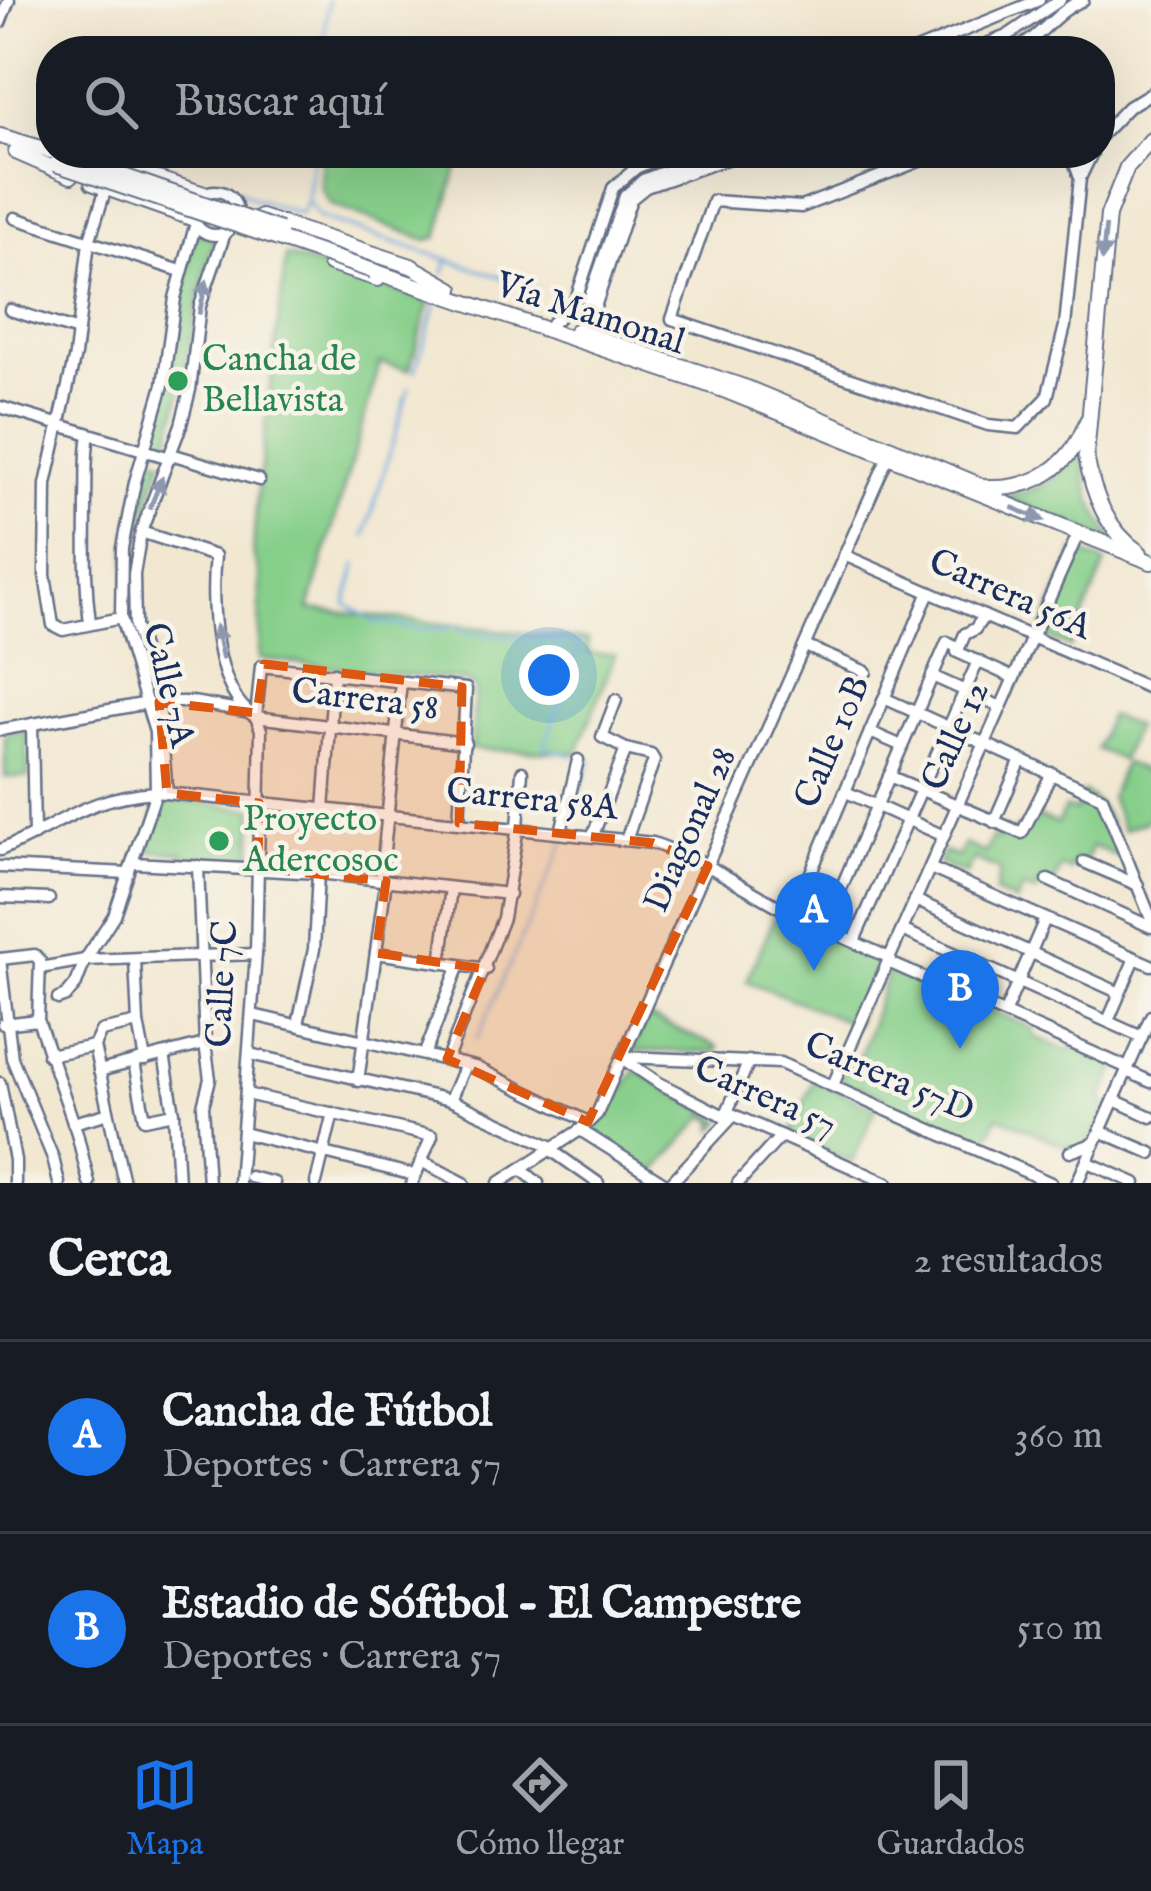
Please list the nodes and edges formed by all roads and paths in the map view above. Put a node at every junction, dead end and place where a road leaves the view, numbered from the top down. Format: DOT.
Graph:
graph roads {
  1 [pos="9,0"];
  2 [pos="1039,0"];
  3 [pos="1060,0"];
  4 [pos="1083,0"];
  5 [pos="0,23"];
  6 [pos="951,36"];
  7 [pos="1007,36"];
  8 [pos="1036,36"];
  9 [pos="1151,93"];
  10 [pos="1115,120"];
  11 [pos="0,136"];
  12 [pos="1151,140"];
  13 [pos="12,147"];
  14 [pos="46,168"];
  15 [pos="97,168"];
  16 [pos="123,168"];
  17 [pos="636,168"];
  18 [pos="676,168"];
  19 [pos="702,168"];
  20 [pos="901,168"];
  21 [pos="1076,168"];
  22 [pos="1085,168"];
  23 [pos="1080,178"];
  24 [pos="106,188"];
  25 [pos="204,194"];
  26 [pos="237,208"];
  27 [pos="14,218"];
  28 [pos="195,221"];
  29 [pos="228,231"];
  30 [pos="89,242"];
  31 [pos="181,272"];
  32 [pos="449,293"];
  33 [pos="10,310"];
  34 [pos="552,323"];
  35 [pos="78,332"];
  36 [pos="582,333"];
  37 [pos="0,407"];
  38 [pos="1088,421"];
  39 [pos="58,425"];
  40 [pos="88,434"];
  41 [pos="146,450"];
  42 [pos="170,456"];
  43 [pos="887,459"];
  44 [pos="259,480"];
  45 [pos="140,532"];
  46 [pos="1078,534"];
  47 [pos="844,556"];
  48 [pos="1151,561"];
  49 [pos="929,592"];
  50 [pos="984,616"];
  51 [pos="121,618"];
  52 [pos="91,622"];
  53 [pos="1032,637"];
  54 [pos="805,646"];
  55 [pos="959,648"];
  56 [pos="978,662"];
  57 [pos="866,672"];
  58 [pos="334,673"];
  59 [pos="932,676"];
  60 [pos="1014,678"];
  61 [pos="401,682"];
  62 [pos="1151,689"];
  63 [pos="965,691"];
  64 [pos="884,698"];
  65 [pos="616,700"];
  66 [pos="153,703"];
  67 [pos="1001,707"];
  68 [pos="916,712"];
  69 [pos="251,714"];
  70 [pos="32,724"];
  71 [pos="329,727"];
  72 [pos="948,727"];
  73 [pos="0,730"];
  74 [pos="870,732"];
  75 [pos="396,735"];
  76 [pos="466,743"];
  77 [pos="985,743"];
  78 [pos="902,746"];
  79 [pos="626,749"];
  80 [pos="578,760"];
  81 [pos="1021,760"];
  82 [pos="522,772"];
  83 [pos="1052,773"];
  84 [pos="889,776"];
  85 [pos="921,790"];
  86 [pos="846,792"];
  87 [pos="162,793"];
  88 [pos="259,803"];
  89 [pos="876,805"];
  90 [pos="957,806"];
  91 [pos="324,810"];
  92 [pos="389,815"];
  93 [pos="907,820"];
  94 [pos="994,821"];
  95 [pos="459,823"];
  96 [pos="518,827"];
  97 [pos="561,832"];
  98 [pos="34,835"];
  99 [pos="592,835"];
  100 [pos="944,836"];
  101 [pos="626,840"];
  102 [pos="0,850"];
  103 [pos="1084,862"];
  104 [pos="198,866"];
  105 [pos="708,866"];
  106 [pos="0,868"];
  107 [pos="131,868"];
  108 [pos="258,868"];
  109 [pos="929,868"];
  110 [pos="318,873"];
  111 [pos="383,880"];
  112 [pos="1048,880"];
  113 [pos="1138,885"];
  114 [pos="452,888"];
  115 [pos="509,894"];
  116 [pos="0,897"];
  117 [pos="49,899"];
  118 [pos="915,900"];
  119 [pos="793,915"];
  120 [pos="1046,919"];
  121 [pos="1151,923"];
  122 [pos="824,928"];
  123 [pos="902,930"];
  124 [pos="854,941"];
  125 [pos="1031,952"];
  126 [pos="376,953"];
  127 [pos="256,954"];
  128 [pos="201,957"];
  129 [pos="0,958"];
  130 [pos="1135,958"];
  131 [pos="86,960"];
  132 [pos="135,960"];
  133 [pos="889,960"];
  134 [pos="39,962"];
  135 [pos="441,962"];
  136 [pos="459,965"];
  137 [pos="1151,965"];
  138 [pos="485,969"];
  139 [pos="1018,981"];
  140 [pos="2,991"];
  141 [pos="1120,993"];
  142 [pos="58,999"];
  143 [pos="1005,1012"];
  144 [pos="253,1016"];
  145 [pos="1151,1016"];
  146 [pos="38,1021"];
  147 [pos="1108,1021"];
  148 [pos="138,1023"];
  149 [pos="3,1024"];
  150 [pos="298,1024"];
  151 [pos="363,1040"];
  152 [pos="1144,1040"];
  153 [pos="205,1044"];
  154 [pos="94,1046"];
  155 [pos="424,1053"];
  156 [pos="164,1054"];
  157 [pos="250,1054"];
  158 [pos="48,1055"];
  159 [pos="6,1058"];
  160 [pos="624,1058"];
  161 [pos="447,1059"];
  162 [pos="139,1061"];
  163 [pos="748,1061"];
  164 [pos="464,1065"];
  165 [pos="1128,1069"];
  166 [pos="99,1071"];
  167 [pos="358,1081"];
  168 [pos="1151,1082"];
  169 [pos="0,1083"];
  170 [pos="833,1085"];
  171 [pos="246,1094"];
  172 [pos="450,1100"];
  173 [pos="1114,1100"];
  174 [pos="174,1113"];
  175 [pos="333,1113"];
  176 [pos="730,1113"];
  177 [pos="106,1114"];
  178 [pos="1151,1117"];
  179 [pos="73,1123"];
  180 [pos="584,1126"];
  181 [pos="243,1133"];
  182 [pos="781,1136"];
  183 [pos="1098,1137"];
  184 [pos="553,1149"];
  185 [pos="1070,1152"];
  186 [pos="324,1153"];
  187 [pos="1151,1153"];
  188 [pos="423,1162"];
  189 [pos="1087,1162"];
  190 [pos="521,1169"];
  191 [pos="862,1172"];
  192 [pos="413,1179"];
  193 [pos="245,1180"];
  194 [pos="15,1183"];
  195 [pos="59,1183"];
  196 [pos="89,1183"];
  197 [pos="124,1183"];
  198 [pos="178,1183"];
  199 [pos="208,1183"];
  200 [pos="274,1183"];
  201 [pos="316,1183"];
  202 [pos="464,1183"];
  203 [pos="500,1183"];
  204 [pos="538,1183"];
  205 [pos="598,1183"];
  206 [pos="668,1183"];
  207 [pos="738,1183"];
  208 [pos="853,1183"];
  209 [pos="887,1183"];
  210 [pos="1051,1183"];
  211 [pos="1077,1183"];
  212 [pos="1135,1183"];
  1 -- 5 [label="street"];
  2 -- 6 [label="street"];
  3 -- 7 [label="street"];
  4 -- 8 [label="street"];
  9 -- 10 [label="street"];
  11 -- 13 [label="main road, Vía Mamonal"];
  12 -- 38 [label="main road, one-way"];
  14 -- 24 [label="main road"];
  15 -- 32 [label="main road, Vía Mamonal, bridge"];
  16 -- 25 [label="main road"];
  17 -- 34 [label="street"];
  18 -- 36 [label="street"];
  19 -- 36 [label="street"];
  20 -- 23 [label="street"];
  21 -- 23 [label="street"];
  22 -- 23 [label="street"];
  24 -- 28 [label="main road"];
  24 -- 30 [label="street"];
  25 -- 26 [label="street"];
  25 -- 28 [label="street"];
  26 -- 29 [label="street"];
  26 -- 32 [label="main road"];
  27 -- 30 [label="street"];
  28 -- 29 [label="street"];
  28 -- 31 [label="street, Calle 7A"];
  29 -- 32 [label="main road"];
  42 -- 29 [label="street, Calle 7A, one-way"];
  30 -- 31 [label="street"];
  30 -- 35 [label="street"];
  31 -- 41 [label="street, Calle 7A"];
  32 -- 34 [label="main road, Vía Mamonal"];
  32 -- 43 [label="main road, Vía Mamonal"];
  33 -- 35 [label="street"];
  34 -- 36 [label="main road, Vía Mamonal"];
  35 -- 39 [label="street"];
  36 -- 38 [label="main road, Vía Mamonal"];
  37 -- 39 [label="street"];
  38 -- 48 [label="main road"];
  39 -- 40 [label="street"];
  39 -- 52 [label="street"];
  40 -- 41 [label="street"];
  40 -- 52 [label="street"];
  41 -- 42 [label="street"];
  41 -- 51 [label="street, Calle 7A"];
  42 -- 44 [label="street"];
  45 -- 42 [label="street, Calle 7A, one-way"];
  43 -- 46 [label="main road, Vía Mamonal, one-way"];
  43 -- 47 [label="street, Diagonal 28"];
  45 -- 66 [label="street, Calle 7A"];
  69 -- 45 [label="street, Calle 7C, one-way"];
  46 -- 48 [label="main road, Vía Mamonal"];
  46 -- 53 [label="street, Calle 12"];
  47 -- 49 [label="street, Carrera 56A"];
  47 -- 54 [label="street, Diagonal 28"];
  49 -- 50 [label="street, Carrera 56A"];
  49 -- 64 [label="street, Calle 10B"];
  50 -- 53 [label="street, Carrera 56A"];
  50 -- 55 [label="street"];
  51 -- 52 [label="street"];
  51 -- 66 [label="street, Calle 7A"];
  53 -- 60 [label="street, Calle 12"];
  53 -- 62 [label="street, Carrera 56A"];
  54 -- 57 [label="street"];
  54 -- 105 [label="street, Diagonal 28"];
  55 -- 56 [label="street"];
  55 -- 59 [label="street"];
  56 -- 60 [label="street"];
  56 -- 63 [label="street"];
  58 -- 61 [label="street"];
  58 -- 69 [label="street, Calle 7C"];
  58 -- 71 [label="street"];
  59 -- 63 [label="street"];
  59 -- 68 [label="street"];
  60 -- 67 [label="street, Calle 12"];
  61 -- 75 [label="street"];
  61 -- 76 [label="street"];
  63 -- 67 [label="street"];
  63 -- 72 [label="street"];
  64 -- 68 [label="street"];
  64 -- 74 [label="street, Calle 10B"];
  65 -- 79 [label="street"];
  66 -- 69 [label="street, Carrera 58"];
  66 -- 70 [label="street, Carrera 58"];
  66 -- 87 [label="street, Calle 7A"];
  67 -- 77 [label="street, Calle 12"];
  68 -- 72 [label="street"];
  68 -- 78 [label="street"];
  69 -- 71 [label="street, Carrera 58"];
  69 -- 88 [label="street, Calle 7C"];
  70 -- 73 [label="street"];
  70 -- 98 [label="street"];
  71 -- 75 [label="street, Carrera 58"];
  71 -- 91 [label="street"];
  72 -- 77 [label="street"];
  72 -- 85 [label="street"];
  74 -- 78 [label="street"];
  74 -- 86 [label="street, Calle 10B"];
  75 -- 76 [label="street, Carrera 58"];
  75 -- 92 [label="street"];
  76 -- 95 [label="street"];
  77 -- 81 [label="street"];
  77 -- 90 [label="street, Calle 12"];
  78 -- 84 [label="street"];
  79 -- 99 [label="street"];
  79 -- 101 [label="street"];
  80 -- 97 [label="street"];
  81 -- 83 [label="street"];
  81 -- 94 [label="street"];
  82 -- 96 [label="street"];
  83 -- 94 [label="street"];
  83 -- 113 [label="street"];
  84 -- 85 [label="street"];
  84 -- 89 [label="street"];
  85 -- 90 [label="street"];
  85 -- 93 [label="street"];
  86 -- 89 [label="street"];
  86 -- 119 [label="street, Calle 10B"];
  87 -- 88 [label="street, Carrera 58A"];
  87 -- 98 [label="street, Carrera 58A"];
  87 -- 107 [label="street, Calle 7A"];
  88 -- 91 [label="street, Carrera 58A"];
  88 -- 108 [label="street, Calle 7C"];
  89 -- 93 [label="street"];
  89 -- 122 [label="street"];
  90 -- 94 [label="street"];
  90 -- 100 [label="street, Calle 12"];
  91 -- 92 [label="street, Carrera 58A"];
  92 -- 95 [label="street, Carrera 58A"];
  92 -- 111 [label="street"];
  93 -- 100 [label="street"];
  93 -- 124 [label="street"];
  95 -- 96 [label="street, Carrera 58A"];
  96 -- 97 [label="street, Carrera 58A"];
  96 -- 115 [label="street"];
  97 -- 99 [label="street, Carrera 58A"];
  98 -- 102 [label="street, Carrera 58A"];
  99 -- 101 [label="street, Carrera 58A"];
  100 -- 109 [label="street, Calle 12"];
  101 -- 105 [label="street, Carrera 58A"];
  103 -- 113 [label="street"];
  104 -- 107 [label="street"];
  104 -- 108 [label="street"];
  104 -- 128 [label="street"];
  105 -- 119 [label="street"];
  105 -- 160 [label="street, Diagonal 28"];
  106 -- 107 [label="street"];
  107 -- 131 [label="street, Calle 7A"];
  108 -- 110 [label="street"];
  108 -- 127 [label="street, Calle 7C"];
  109 -- 118 [label="street, Calle 12"];
  109 -- 120 [label="street"];
  110 -- 111 [label="street"];
  110 -- 150 [label="street"];
  111 -- 114 [label="street"];
  111 -- 126 [label="street"];
  112 -- 121 [label="street"];
  113 -- 121 [label="street"];
  114 -- 115 [label="street"];
  114 -- 135 [label="street"];
  115 -- 138 [label="street"];
  116 -- 117 [label="street"];
  118 -- 123 [label="street, Calle 12"];
  118 -- 125 [label="street"];
  119 -- 122 [label="street"];
  120 -- 125 [label="street"];
  120 -- 130 [label="street"];
  122 -- 124 [label="street"];
  123 -- 133 [label="street, Calle 12"];
  123 -- 139 [label="street"];
  124 -- 133 [label="street"];
  125 -- 139 [label="street"];
  125 -- 141 [label="street"];
  126 -- 135 [label="street"];
  126 -- 151 [label="street"];
  127 -- 128 [label="street"];
  127 -- 144 [label="street, Calle 7C"];
  128 -- 132 [label="street"];
  128 -- 153 [label="street"];
  129 -- 134 [label="street"];
  129 -- 140 [label="street"];
  130 -- 137 [label="street"];
  130 -- 141 [label="street"];
  131 -- 132 [label="street"];
  131 -- 134 [label="street"];
  131 -- 142 [label="street, Calle 7A"];
  132 -- 148 [label="street"];
  133 -- 143 [label="street"];
  133 -- 170 [label="street"];
  134 -- 146 [label="street"];
  135 -- 136 [label="street"];
  136 -- 138 [label="street"];
  136 -- 155 [label="street"];
  138 -- 161 [label="street"];
  139 -- 143 [label="street"];
  139 -- 147 [label="street"];
  140 -- 149 [label="street"];
  141 -- 147 [label="street"];
  143 -- 165 [label="street"];
  144 -- 150 [label="street"];
  144 -- 157 [label="street, Calle 7C"];
  145 -- 152 [label="street"];
  146 -- 149 [label="street"];
  146 -- 158 [label="street"];
  147 -- 152 [label="street"];
  148 -- 154 [label="street"];
  148 -- 162 [label="street"];
  149 -- 159 [label="street"];
  150 -- 151 [label="street"];
  151 -- 155 [label="street"];
  151 -- 167 [label="street"];
  152 -- 165 [label="street"];
  153 -- 156 [label="street"];
  153 -- 199 [label="street"];
  154 -- 158 [label="street"];
  154 -- 166 [label="street"];
  155 -- 161 [label="street"];
  156 -- 162 [label="street"];
  156 -- 174 [label="street"];
  157 -- 167 [label="street"];
  157 -- 171 [label="street, Calle 7C"];
  158 -- 179 [label="street"];
  159 -- 195 [label="street"];
  160 -- 163 [label="street, Carrera 57D"];
  160 -- 176 [label="street, Carrera 57"];
  160 -- 180 [label="street, Diagonal 28"];
  161 -- 164 [label="street"];
  162 -- 166 [label="street"];
  162 -- 174 [label="street"];
  163 -- 170 [label="street, Carrera 57D"];
  163 -- 176 [label="street"];
  164 -- 172 [label="street"];
  164 -- 180 [label="street"];
  165 -- 168 [label="street"];
  165 -- 173 [label="street"];
  166 -- 177 [label="street"];
  167 -- 172 [label="street"];
  169 -- 194 [label="street"];
  170 -- 210 [label="street, Carrera 57D"];
  171 -- 175 [label="street"];
  171 -- 181 [label="street, Calle 7C"];
  172 -- 184 [label="street"];
  173 -- 178 [label="street"];
  173 -- 183 [label="street"];
  174 -- 198 [label="street"];
  175 -- 186 [label="street"];
  175 -- 188 [label="street"];
  176 -- 182 [label="street, Carrera 57"];
  176 -- 206 [label="street"];
  177 -- 179 [label="street"];
  177 -- 197 [label="street"];
  179 -- 196 [label="street"];
  180 -- 184 [label="street, Diagonal 28"];
  180 -- 206 [label="street"];
  181 -- 186 [label="street"];
  181 -- 193 [label="street, Calle 7C"];
  182 -- 191 [label="street, Carrera 57"];
  182 -- 207 [label="street"];
  183 -- 185 [label="street"];
  183 -- 187 [label="street"];
  183 -- 189 [label="street"];
  184 -- 190 [label="street, Diagonal 28"];
  184 -- 205 [label="street"];
  186 -- 192 [label="street"];
  186 -- 201 [label="street"];
  188 -- 192 [label="street"];
  188 -- 202 [label="street"];
  189 -- 211 [label="street"];
  189 -- 212 [label="street"];
  190 -- 203 [label="street, Diagonal 28"];
  190 -- 204 [label="street"];
  191 -- 208 [label="street"];
  191 -- 209 [label="street, Carrera 57"];
  193 -- 200 [label="street"];
}
